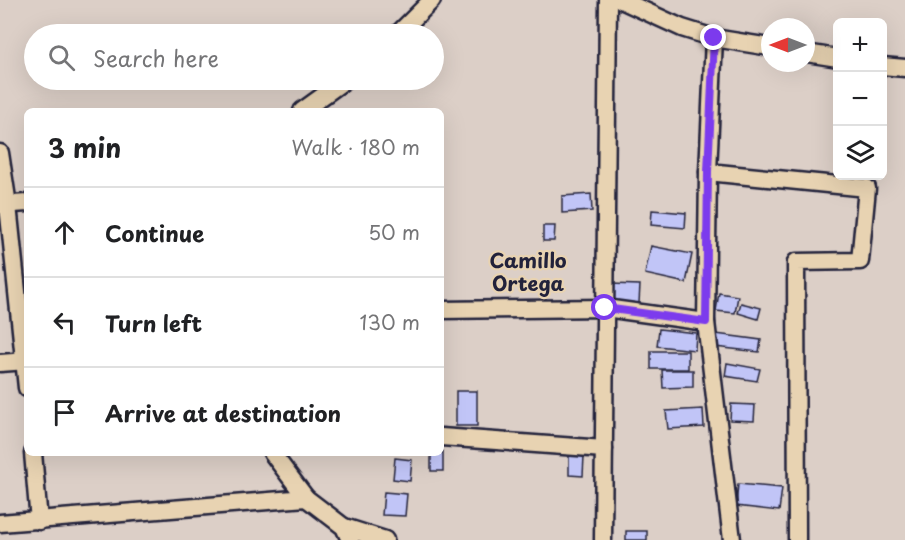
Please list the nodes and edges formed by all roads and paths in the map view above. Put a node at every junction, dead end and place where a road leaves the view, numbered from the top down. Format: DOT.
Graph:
graph roads {
  1 [pos="432,0"];
  2 [pos="608,0"];
  3 [pos="621,0"];
  4 [pos="408,24"];
  5 [pos="714,38"];
  6 [pos="761,46"];
  7 [pos="815,54"];
  8 [pos="833,57"];
  9 [pos="887,66"];
  10 [pos="905,68"];
  11 [pos="331,90"];
  12 [pos="306,108"];
  13 [pos="0,153"];
  14 [pos="708,172"];
  15 [pos="24,203"];
  16 [pos="4,205"];
  17 [pos="605,308"];
  18 [pos="444,310"];
  19 [pos="706,322"];
  20 [pos="24,347"];
  21 [pos="24,361"];
  22 [pos="0,363"];
  23 [pos="444,437"];
  24 [pos="604,448"];
  25 [pos="33,456"];
  26 [pos="274,456"];
  27 [pos="306,498"];
  28 [pos="39,521"];
  29 [pos="0,523"];
  30 [pos="347,534"];
  31 [pos="386,540"];
  32 [pos="603,540"];
  33 [pos="732,540"];
  34 [pos="797,540"];
  1 -- 4 [label="street"];
  2 -- 17 [label="street"];
  3 -- 5 [label="street"];
  5 -- 6 [label="street"];
  5 -- 14 [label="street"];
  7 -- 8 [label="street"];
  9 -- 10 [label="street"];
  11 -- 12 [label="street"];
  13 -- 16 [label="street"];
  14 -- 19 [label="street"];
  14 -- 34 [label="street"];
  15 -- 16 [label="street"];
  16 -- 20 [label="street"];
  17 -- 18 [label="street"];
  17 -- 19 [label="street"];
  17 -- 24 [label="street"];
  19 -- 33 [label="street"];
  21 -- 22 [label="street"];
  23 -- 24 [label="street"];
  24 -- 32 [label="street"];
  25 -- 28 [label="street"];
  26 -- 27 [label="street"];
  27 -- 28 [label="street"];
  27 -- 30 [label="street"];
  28 -- 29 [label="street"];
  30 -- 31 [label="street"];
}
